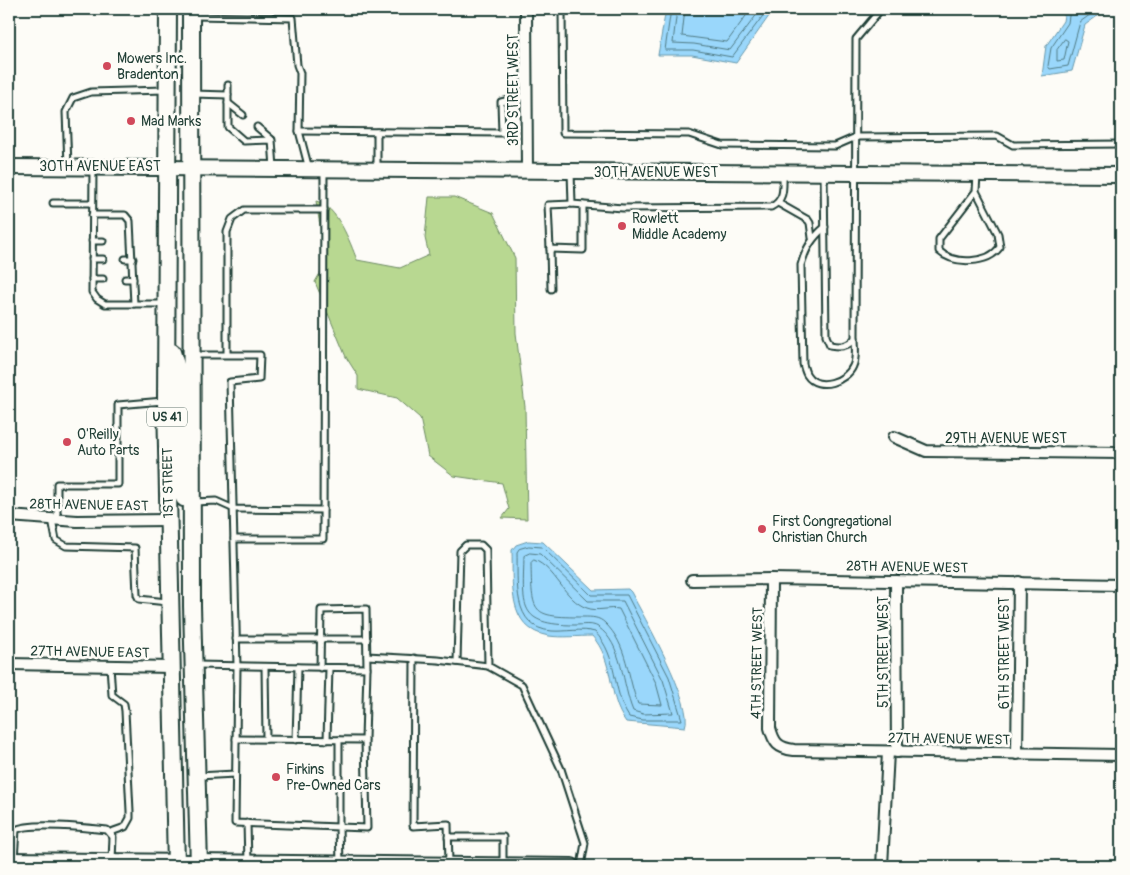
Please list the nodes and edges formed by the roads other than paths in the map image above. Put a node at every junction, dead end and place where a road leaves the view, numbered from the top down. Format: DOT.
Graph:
graph roads {
  1 [pos="168,9"];
  2 [pos="526,9"];
  3 [pos="562,9"];
  4 [pos="881,9"];
  5 [pos="191,12"];
  6 [pos="228,85"];
  7 [pos="168,90"];
  8 [pos="191,94"];
  9 [pos="228,94"];
  10 [pos="526,96"];
  11 [pos="228,103"];
  12 [pos="243,115"];
  13 [pos="257,127"];
  14 [pos="299,131"];
  15 [pos="378,132"];
  16 [pos="856,137"];
  17 [pos="272,140"];
  18 [pos="1121,144"];
  19 [pos="9,166"];
  20 [pos="68,166"];
  21 [pos="93,166"];
  22 [pos="168,166"];
  23 [pos="191,166"];
  24 [pos="274,168"];
  25 [pos="310,169"];
  26 [pos="324,170"];
  27 [pos="378,170"];
  28 [pos="527,172"];
  29 [pos="571,172"];
  30 [pos="783,173"];
  31 [pos="824,174"];
  32 [pos="856,174"];
  33 [pos="977,174"];
  34 [pos="1121,175"];
  35 [pos="976,191"];
  36 [pos="53,202"];
  37 [pos="92,203"];
  38 [pos="572,204"];
  39 [pos="778,204"];
  40 [pos="583,205"];
  41 [pos="324,210"];
  42 [pos="92,215"];
  43 [pos="825,227"];
  44 [pos="812,238"];
  45 [pos="92,241"];
  46 [pos="103,241"];
  47 [pos="126,241"];
  48 [pos="132,241"];
  49 [pos="550,249"];
  50 [pos="92,259"];
  51 [pos="103,259"];
  52 [pos="124,259"];
  53 [pos="133,259"];
  54 [pos="92,279"];
  55 [pos="103,279"];
  56 [pos="125,279"];
  57 [pos="133,279"];
  58 [pos="551,289"];
  59 [pos="134,304"];
  60 [pos="168,304"];
  61 [pos="168,338"];
  62 [pos="855,338"];
  63 [pos="227,354"];
  64 [pos="192,355"];
  65 [pos="166,401"];
  66 [pos="894,437"];
  67 [pos="1121,453"];
  68 [pos="191,502"];
  69 [pos="234,509"];
  70 [pos="323,510"];
  71 [pos="9,516"];
  72 [pos="54,519"];
  73 [pos="168,520"];
  74 [pos="234,539"];
  75 [pos="772,579"];
  76 [pos="692,580"];
  77 [pos="896,581"];
  78 [pos="1019,582"];
  79 [pos="1121,585"];
  80 [pos="170,602"];
  81 [pos="236,639"];
  82 [pos="320,639"];
  83 [pos="367,639"];
  84 [pos="367,656"];
  85 [pos="414,658"];
  86 [pos="457,662"];
  87 [pos="9,664"];
  88 [pos="110,665"];
  89 [pos="194,665"];
  90 [pos="237,666"];
  91 [pos="488,666"];
  92 [pos="171,667"];
  93 [pos="266,667"];
  94 [pos="298,667"];
  95 [pos="320,668"];
  96 [pos="329,668"];
  97 [pos="367,668"];
  98 [pos="236,739"];
  99 [pos="266,739"];
  100 [pos="296,740"];
  101 [pos="327,740"];
  102 [pos="339,740"];
  103 [pos="365,740"];
  104 [pos="778,746"];
  105 [pos="892,752"];
  106 [pos="1017,754"];
  107 [pos="1121,755"];
  108 [pos="236,774"];
  109 [pos="198,776"];
  110 [pos="247,824"];
  111 [pos="339,827"];
  112 [pos="111,832"];
  113 [pos="448,837"];
  114 [pos="11,860"];
  115 [pos="248,862"];
  116 [pos="31,863"];
  117 [pos="105,863"];
  118 [pos="176,864"];
  119 [pos="199,864"];
  120 [pos="340,864"];
  121 [pos="449,864"];
  122 [pos="504,866"];
  123 [pos="572,866"];
  124 [pos="581,866"];
  125 [pos="882,866"];
  1 -- 7 [label="main road, 1ST STREET / US 41"];
  2 -- 10 [label="street, 3RD STREET WEST"];
  3 -- 16 [label="lane"];
  4 -- 16 [label="lane"];
  5 -- 8 [label="main road, 1ST STREET / US 41"];
  5 -- 14 [label="lane"];
  6 -- 9 [label="lane"];
  7 -- 20 [label="lane"];
  7 -- 22 [label="main road, 1ST STREET / US 41"];
  8 -- 9 [label="lane"];
  8 -- 23 [label="main road, 1ST STREET / US 41"];
  9 -- 11 [label="lane"];
  10 -- 15 [label="lane"];
  10 -- 28 [label="street, 3RD STREET WEST"];
  11 -- 12 [label="lane"];
  11 -- 17 [label="lane"];
  13 -- 17 [label="lane"];
  14 -- 15 [label="lane"];
  14 -- 25 [label="lane"];
  15 -- 27 [label="lane"];
  16 -- 18 [label="lane"];
  16 -- 32 [label="lane"];
  17 -- 24 [label="lane"];
  19 -- 20 [label="street, 30TH AVENUE EAST"];
  20 -- 21 [label="street, 30TH AVENUE EAST"];
  21 -- 22 [label="street, 30TH AVENUE EAST"];
  21 -- 37 [label="lane"];
  22 -- 23 [label="street, 30TH AVENUE EAST"];
  22 -- 60 [label="main road, 1ST STREET / US 41"];
  23 -- 24 [label="street, 30TH AVENUE WEST"];
  23 -- 64 [label="main road, 1ST STREET / US 41"];
  24 -- 25 [label="street, 30TH AVENUE WEST"];
  25 -- 26 [label="street, 30TH AVENUE WEST"];
  26 -- 27 [label="street, 30TH AVENUE WEST"];
  26 -- 41 [label="lane"];
  27 -- 28 [label="street, 30TH AVENUE WEST"];
  28 -- 29 [label="street, 30TH AVENUE WEST"];
  29 -- 30 [label="street, 30TH AVENUE WEST"];
  29 -- 38 [label="lane"];
  30 -- 31 [label="street, 30TH AVENUE WEST"];
  30 -- 39 [label="lane"];
  31 -- 32 [label="street, 30TH AVENUE WEST"];
  31 -- 43 [label="lane"];
  32 -- 33 [label="street, 30TH AVENUE WEST"];
  32 -- 62 [label="lane"];
  33 -- 34 [label="street, 30TH AVENUE WEST"];
  33 -- 35 [label="lane"];
  35 -- 35 [label="lane"];
  36 -- 37 [label="lane"];
  37 -- 42 [label="lane"];
  38 -- 40 [label="lane"];
  38 -- 49 [label="lane"];
  39 -- 40 [label="lane"];
  39 -- 44 [label="lane"];
  40 -- 49 [label="lane"];
  41 -- 63 [label="lane"];
  41 -- 70 [label="lane"];
  42 -- 45 [label="lane"];
  42 -- 48 [label="lane"];
  43 -- 44 [label="lane"];
  43 -- 62 [label="lane"];
  44 -- 62 [label="lane"];
  45 -- 46 [label="lane"];
  45 -- 50 [label="lane"];
  47 -- 48 [label="lane"];
  48 -- 53 [label="lane"];
  49 -- 58 [label="lane"];
  50 -- 51 [label="lane"];
  50 -- 54 [label="lane"];
  52 -- 53 [label="lane"];
  53 -- 57 [label="lane"];
  54 -- 55 [label="lane"];
  54 -- 59 [label="lane"];
  56 -- 57 [label="lane"];
  57 -- 59 [label="lane"];
  59 -- 60 [label="lane"];
  60 -- 61 [label="main road, 1ST STREET / US 41"];
  61 -- 65 [label="main road, 1ST STREET / US 41"];
  61 -- 68 [label="main road"];
  63 -- 64 [label="lane"];
  63 -- 69 [label="lane"];
  64 -- 68 [label="main road, 1ST STREET / US 41"];
  65 -- 72 [label="lane"];
  65 -- 73 [label="main road, 1ST STREET / US 41"];
  66 -- 67 [label="street, 29TH AVENUE WEST"];
  68 -- 69 [label="lane"];
  68 -- 89 [label="main road, 1ST STREET / US 41"];
  69 -- 70 [label="lane"];
  69 -- 74 [label="lane"];
  70 -- 74 [label="lane"];
  71 -- 72 [label="street, 28TH AVENUE EAST"];
  72 -- 73 [label="street, 28TH AVENUE EAST"];
  72 -- 80 [label="lane"];
  73 -- 80 [label="main road, 1ST STREET / US 41"];
  73 -- 89 [label="main road"];
  74 -- 81 [label="lane"];
  75 -- 76 [label="street, 28TH AVENUE WEST"];
  75 -- 77 [label="street, 28TH AVENUE WEST"];
  75 -- 104 [label="street, 4TH STREET WEST"];
  77 -- 78 [label="street, 28TH AVENUE WEST"];
  77 -- 105 [label="street, 5TH STREET WEST"];
  78 -- 79 [label="street, 28TH AVENUE WEST"];
  78 -- 106 [label="street, 6TH STREET WEST"];
  80 -- 92 [label="main road, 1ST STREET / US 41"];
  81 -- 82 [label="lane"];
  81 -- 90 [label="lane"];
  82 -- 83 [label="lane"];
  82 -- 83 [label="lane"];
  82 -- 95 [label="lane"];
  83 -- 84 [label="lane"];
  84 -- 85 [label="lane"];
  84 -- 97 [label="lane"];
  85 -- 86 [label="lane"];
  85 -- 113 [label="lane"];
  86 -- 91 [label="lane"];
  86 -- 91 [label="lane"];
  87 -- 88 [label="street, 27TH AVENUE EAST"];
  88 -- 92 [label="street, 27TH AVENUE EAST"];
  88 -- 112 [label="lane"];
  89 -- 90 [label="lane"];
  89 -- 109 [label="main road, 1ST STREET / US 41"];
  90 -- 93 [label="lane"];
  90 -- 98 [label="lane"];
  91 -- 124 [label="lane"];
  92 -- 118 [label="main road, 1ST STREET / US 41"];
  93 -- 94 [label="lane"];
  93 -- 99 [label="lane"];
  94 -- 95 [label="lane"];
  94 -- 100 [label="lane"];
  95 -- 96 [label="lane"];
  96 -- 97 [label="lane"];
  96 -- 101 [label="lane"];
  97 -- 103 [label="lane"];
  98 -- 99 [label="lane"];
  98 -- 108 [label="lane"];
  99 -- 100 [label="lane"];
  100 -- 101 [label="lane"];
  101 -- 102 [label="lane"];
  102 -- 103 [label="lane"];
  102 -- 111 [label="lane"];
  103 -- 111 [label="lane"];
  104 -- 105 [label="street, 27TH AVENUE WEST"];
  105 -- 106 [label="street, 27TH AVENUE WEST"];
  105 -- 125 [label="street, 5TH STREET WEST"];
  106 -- 107 [label="street, 27TH AVENUE WEST"];
  108 -- 109 [label="lane"];
  108 -- 110 [label="lane"];
  109 -- 119 [label="main road, 1ST STREET / US 41"];
  110 -- 111 [label="lane"];
  110 -- 115 [label="lane"];
  111 -- 120 [label="lane"];
  112 -- 114 [label="lane"];
  112 -- 117 [label="lane"];
  113 -- 121 [label="lane"];
  113 -- 122 [label="lane"];
  114 -- 116 [label="street"];
  115 -- 119 [label="street"];
  115 -- 120 [label="street"];
  116 -- 117 [label="street"];
  117 -- 118 [label="street"];
  118 -- 119 [label="street"];
  120 -- 121 [label="street"];
  121 -- 122 [label="street"];
  122 -- 123 [label="street"];
}
